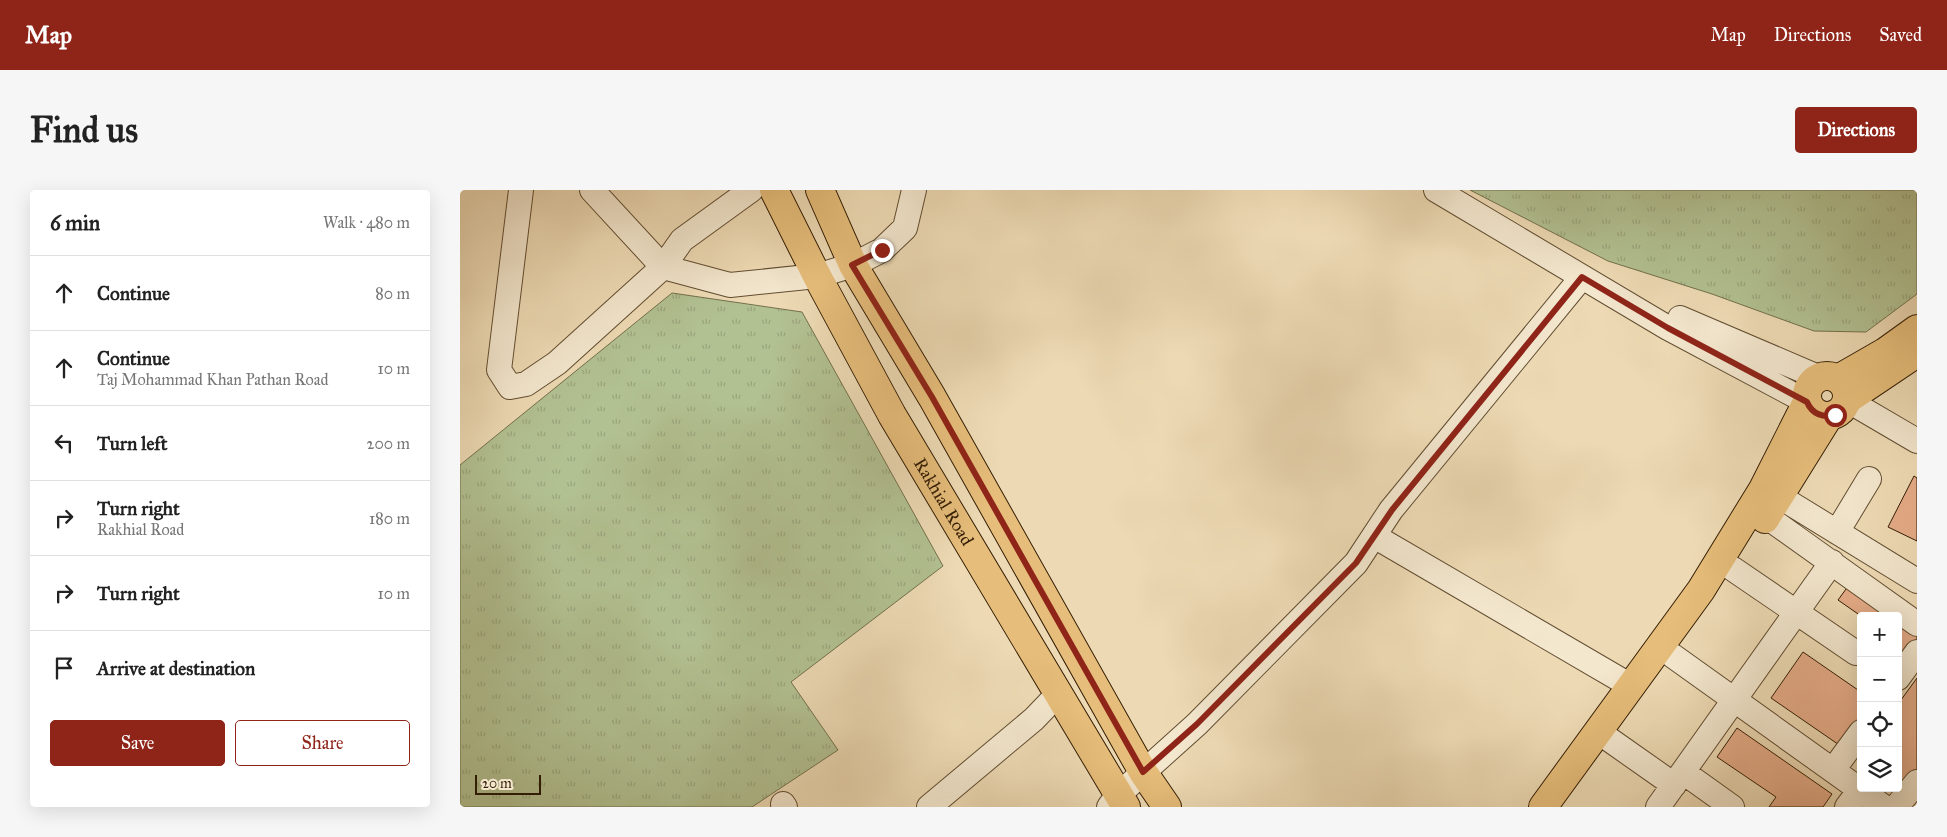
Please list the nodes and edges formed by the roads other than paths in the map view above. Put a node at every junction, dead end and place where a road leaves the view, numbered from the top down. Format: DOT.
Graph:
graph roads {
  1 [pos="521,190"];
  2 [pos="592,190"];
  3 [pos="751,190"];
  4 [pos="774,190"];
  5 [pos="820,190"];
  6 [pos="914,190"];
  7 [pos="1436,190"];
  8 [pos="852,265"];
  9 [pos="663,267"];
  10 [pos="816,276"];
  11 [pos="1582,277"];
  12 [pos="1917,329"];
  13 [pos="1917,353"];
  14 [pos="1829,398"];
  15 [pos="1909,437"];
  16 [pos="1869,480"];
  17 [pos="1773,507"];
  18 [pos="1837,532"];
  19 [pos="1374,536"];
  20 [pos="1832,562"];
  21 [pos="1733,569"];
  22 [pos="1917,581"];
  23 [pos="1796,613"];
  24 [pos="1917,624"];
  25 [pos="1917,652"];
  26 [pos="1856,653"];
  27 [pos="1673,656"];
  28 [pos="1902,673"];
  29 [pos="1631,686"];
  30 [pos="1057,696"];
  31 [pos="1734,699"];
  32 [pos="1857,737"];
  33 [pos="1610,740"];
  34 [pos="1833,770"];
  35 [pos="1143,772"];
  36 [pos="1679,778"];
  37 [pos="1917,782"];
  38 [pos="1854,798"];
  39 [pos="1117,803"];
  40 [pos="929,807"];
  41 [pos="1167,807"];
  42 [pos="1543,807"];
  43 [pos="1562,807"];
  44 [pos="1658,807"];
  45 [pos="1732,807"];
  46 [pos="1884,807"];
  47 [pos="1896,807"];
  1 -- 9 [label="street"];
  2 -- 9 [label="street"];
  3 -- 9 [label="street"];
  4 -- 10 [label="main road, Rakhial Road"];
  5 -- 8 [label="main road"];
  6 -- 8 [label="street"];
  7 -- 11 [label="street"];
  8 -- 10 [label="street"];
  8 -- 35 [label="main road"];
  9 -- 10 [label="street"];
  10 -- 30 [label="main road, Rakhial Road"];
  11 -- 14 [label="street"];
  11 -- 19 [label="street"];
  12 -- 14 [label="main road"];
  13 -- 14 [label="main road"];
  14 -- 15 [label="street"];
  14 -- 17 [label="main road"];
  14 -- 29 [label="main road"];
  16 -- 18 [label="street"];
  17 -- 18 [label="street"];
  17 -- 20 [label="street"];
  17 -- 21 [label="main road"];
  18 -- 22 [label="street"];
  19 -- 29 [label="street"];
  19 -- 35 [label="street"];
  20 -- 23 [label="street"];
  20 -- 24 [label="street"];
  21 -- 23 [label="street"];
  21 -- 27 [label="main road"];
  23 -- 26 [label="street"];
  23 -- 31 [label="street"];
  25 -- 28 [label="street"];
  27 -- 31 [label="street"];
  27 -- 33 [label="main road"];
  29 -- 42 [label="main road"];
  30 -- 39 [label="main road, Rakhial Road"];
  30 -- 40 [label="street"];
  31 -- 34 [label="street"];
  31 -- 36 [label="street"];
  32 -- 34 [label="street"];
  33 -- 36 [label="street"];
  33 -- 43 [label="main road"];
  34 -- 38 [label="street"];
  35 -- 39 [label="street"];
  35 -- 41 [label="main road"];
  36 -- 44 [label="street"];
  36 -- 45 [label="street"];
  37 -- 47 [label="street"];
  38 -- 46 [label="street"];
}
